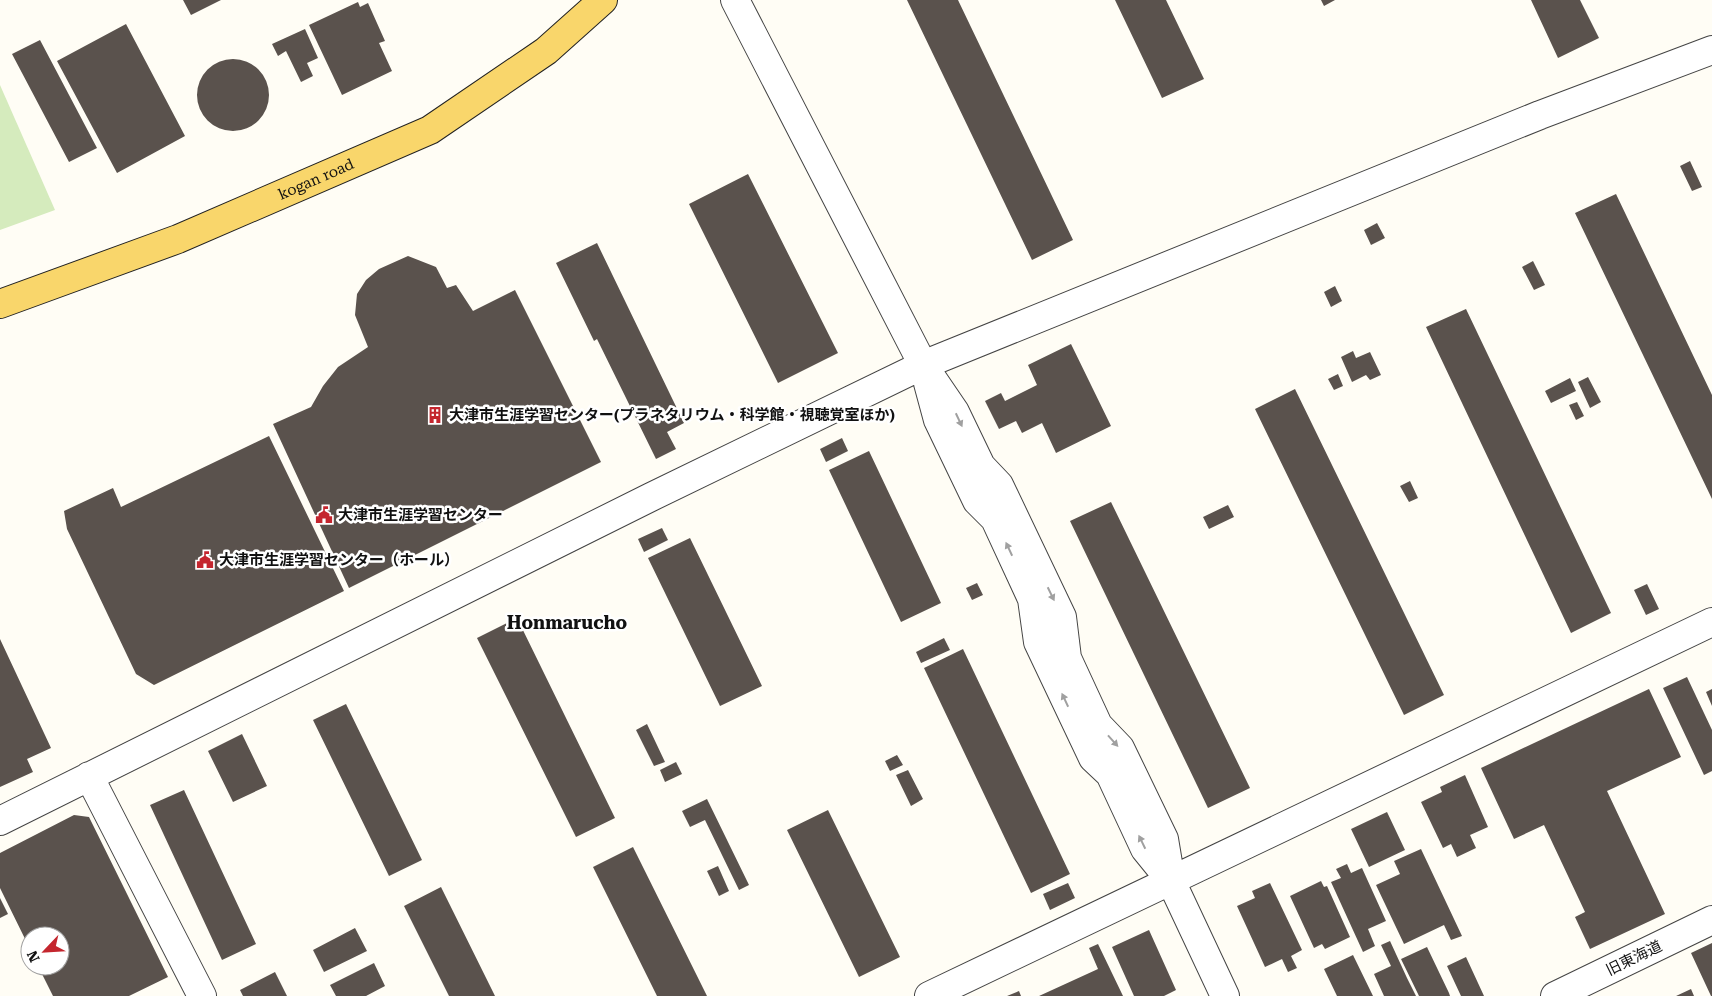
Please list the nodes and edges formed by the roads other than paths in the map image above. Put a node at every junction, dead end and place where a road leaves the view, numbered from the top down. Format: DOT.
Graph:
graph roads {
  1 [pos="603,0"];
  2 [pos="735,0"];
  3 [pos="1712,50"];
  4 [pos="0,304"];
  5 [pos="923,364"];
  6 [pos="1712,622"];
  7 [pos="89,776"];
  8 [pos="0,821"];
  9 [pos="1171,881"];
  10 [pos="1712,920"];
  11 [pos="1570,993"];
  12 [pos="202,996"];
  13 [pos="929,996"];
  14 [pos="1225,996"];
  1 -- 4 [label="main road, kogan road"];
  2 -- 5 [label="street"];
  3 -- 5 [label="street"];
  5 -- 7 [label="street"];
  5 -- 9 [label="street"];
  6 -- 9 [label="street"];
  7 -- 8 [label="street"];
  7 -- 12 [label="street"];
  9 -- 13 [label="street"];
  9 -- 14 [label="street"];
  10 -- 11 [label="street, 旧東海道"];
}
